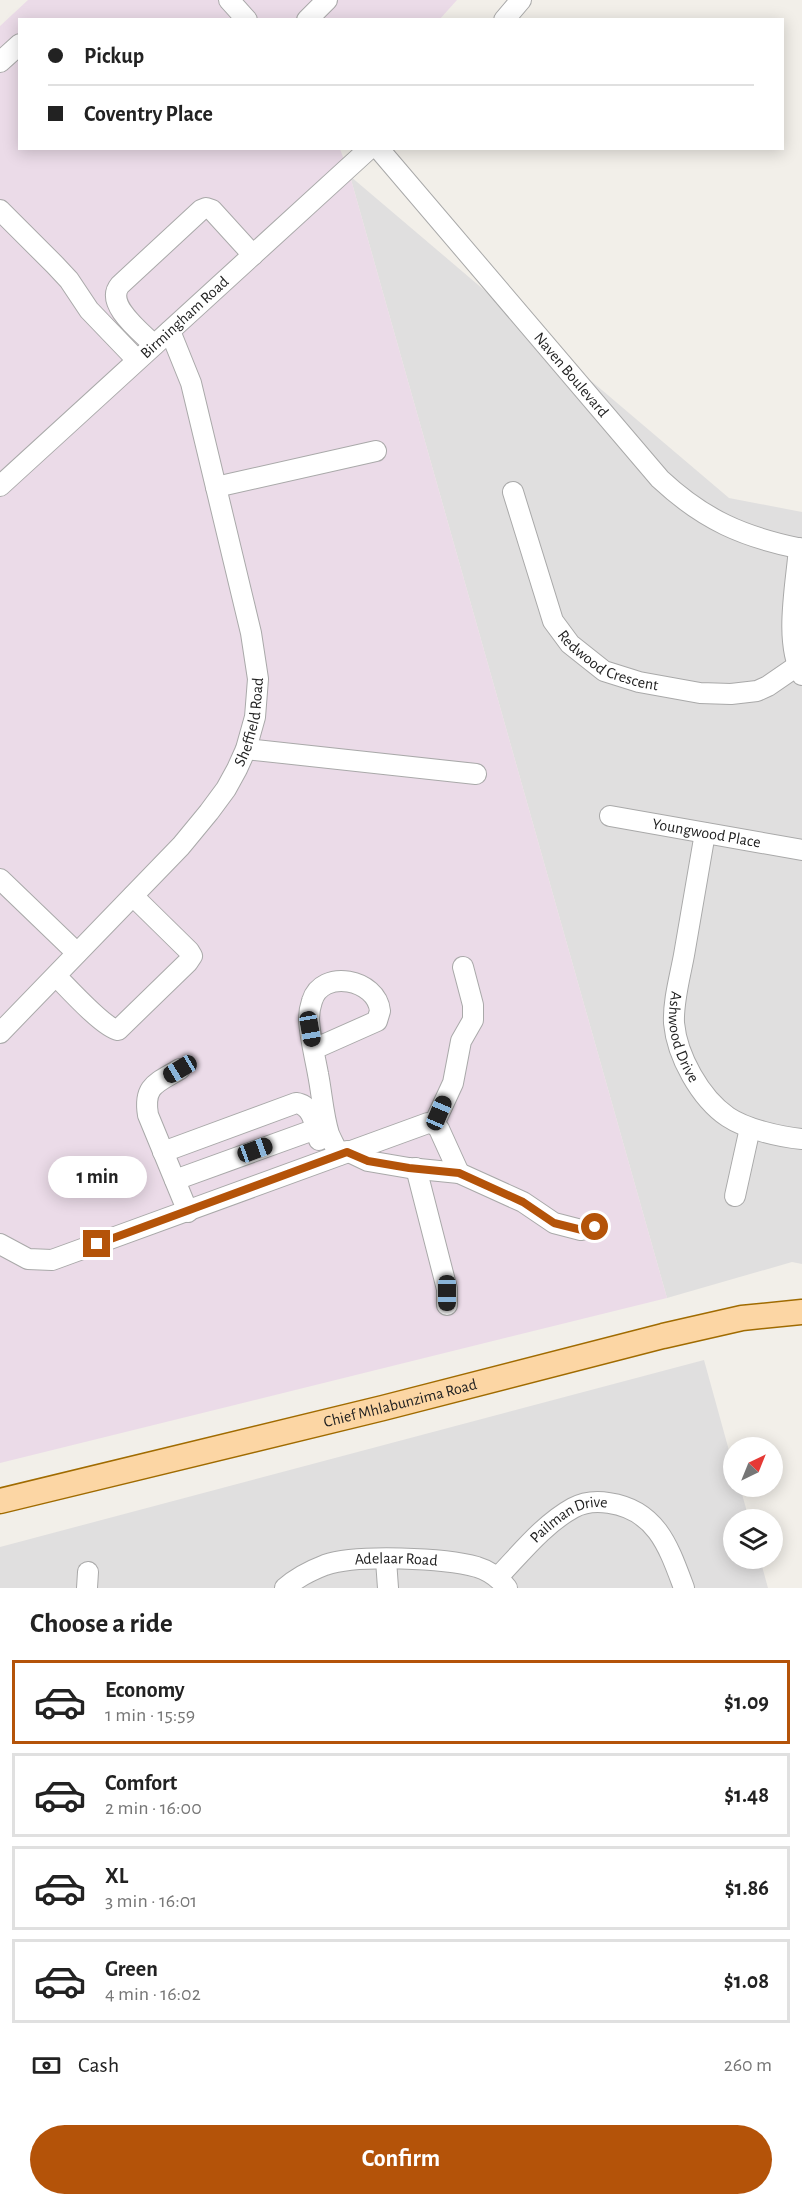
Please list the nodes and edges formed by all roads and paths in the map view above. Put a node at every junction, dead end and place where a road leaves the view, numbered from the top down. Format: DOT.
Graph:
graph roads {
  1 [pos="327,0"];
  2 [pos="521,0"];
  3 [pos="231,1"];
  4 [pos="245,18"];
  5 [pos="310,18"];
  6 [pos="506,18"];
  7 [pos="18,46"];
  8 [pos="0,62"];
  9 [pos="368,150"];
  10 [pos="380,150"];
  11 [pos="0,210"];
  12 [pos="253,255"];
  13 [pos="170,331"];
  14 [pos="154,345"];
  15 [pos="137,360"];
  16 [pos="376,451"];
  17 [pos="0,486"];
  18 [pos="216,487"];
  19 [pos="513,492"];
  20 [pos="801,549"];
  21 [pos="800,670"];
  22 [pos="246,749"];
  23 [pos="476,774"];
  24 [pos="609,816"];
  25 [pos="705,833"];
  26 [pos="802,850"];
  27 [pos="0,879"];
  28 [pos="133,896"];
  29 [pos="77,953"];
  30 [pos="463,967"];
  31 [pos="56,976"];
  32 [pos="0,1033"];
  33 [pos="314,1049"];
  34 [pos="180,1069"];
  35 [pos="431,1123"];
  36 [pos="750,1128"];
  37 [pos="316,1129"];
  38 [pos="802,1139"];
  39 [pos="163,1152"];
  40 [pos="337,1155"];
  41 [pos="416,1168"];
  42 [pos="459,1173"];
  43 [pos="174,1179"];
  44 [pos="735,1196"];
  45 [pos="188,1212"];
  46 [pos="595,1227"];
  47 [pos="0,1244"];
  48 [pos="447,1305"];
  49 [pos="802,1312"];
  50 [pos="0,1501"];
  51 [pos="386,1560"];
  52 [pos="502,1582"];
  53 [pos="285,1588"];
  54 [pos="388,1588"];
  55 [pos="684,1588"];
  1 -- 5 [label="street"];
  2 -- 6 [label="street"];
  3 -- 4 [label="street"];
  7 -- 8 [label="street"];
  9 -- 12 [label="street, Birmingham Road"];
  10 -- 20 [label="street, Naven Boulevard"];
  11 -- 15 [label="street"];
  12 -- 13 [label="street, Birmingham Road"];
  12 -- 14 [label="street"];
  13 -- 14 [label="street, Birmingham Road"];
  13 -- 18 [label="street, Sheffield Road"];
  14 -- 15 [label="street, Birmingham Road"];
  15 -- 17 [label="street, Birmingham Road"];
  16 -- 18 [label="street"];
  18 -- 22 [label="street, Sheffield Road"];
  19 -- 21 [label="street, Redwood Crescent"];
  20 -- 21 [label="street"];
  22 -- 23 [label="street"];
  22 -- 28 [label="street, Sheffield Road"];
  24 -- 25 [label="street, Youngwood Place"];
  25 -- 26 [label="street, Youngwood Place"];
  25 -- 36 [label="street, Ashwood Drive"];
  27 -- 29 [label="street"];
  28 -- 29 [label="street, Sheffield Road"];
  28 -- 31 [label="street"];
  29 -- 31 [label="street, Sheffield Road"];
  30 -- 35 [label="street"];
  31 -- 32 [label="street, Sheffield Road"];
  33 -- 40 [label="street"];
  34 -- 39 [label="street"];
  35 -- 40 [label="street"];
  35 -- 42 [label="street"];
  36 -- 38 [label="street, Ashwood Drive"];
  36 -- 44 [label="street"];
  37 -- 39 [label="street"];
  37 -- 40 [label="street"];
  37 -- 43 [label="street"];
  39 -- 43 [label="street"];
  40 -- 41 [label="street"];
  40 -- 45 [label="street"];
  41 -- 42 [label="street"];
  41 -- 48 [label="street"];
  42 -- 46 [label="street"];
  43 -- 45 [label="street"];
  45 -- 47 [label="street"];
  49 -- 50 [label="main road, Chief Mhlabunzima Road"];
  51 -- 52 [label="street, Adelaar Road"];
  51 -- 53 [label="street, Adelaar Road"];
  51 -- 54 [label="street"];
  52 -- 55 [label="street, Pailman Drive"];
}
